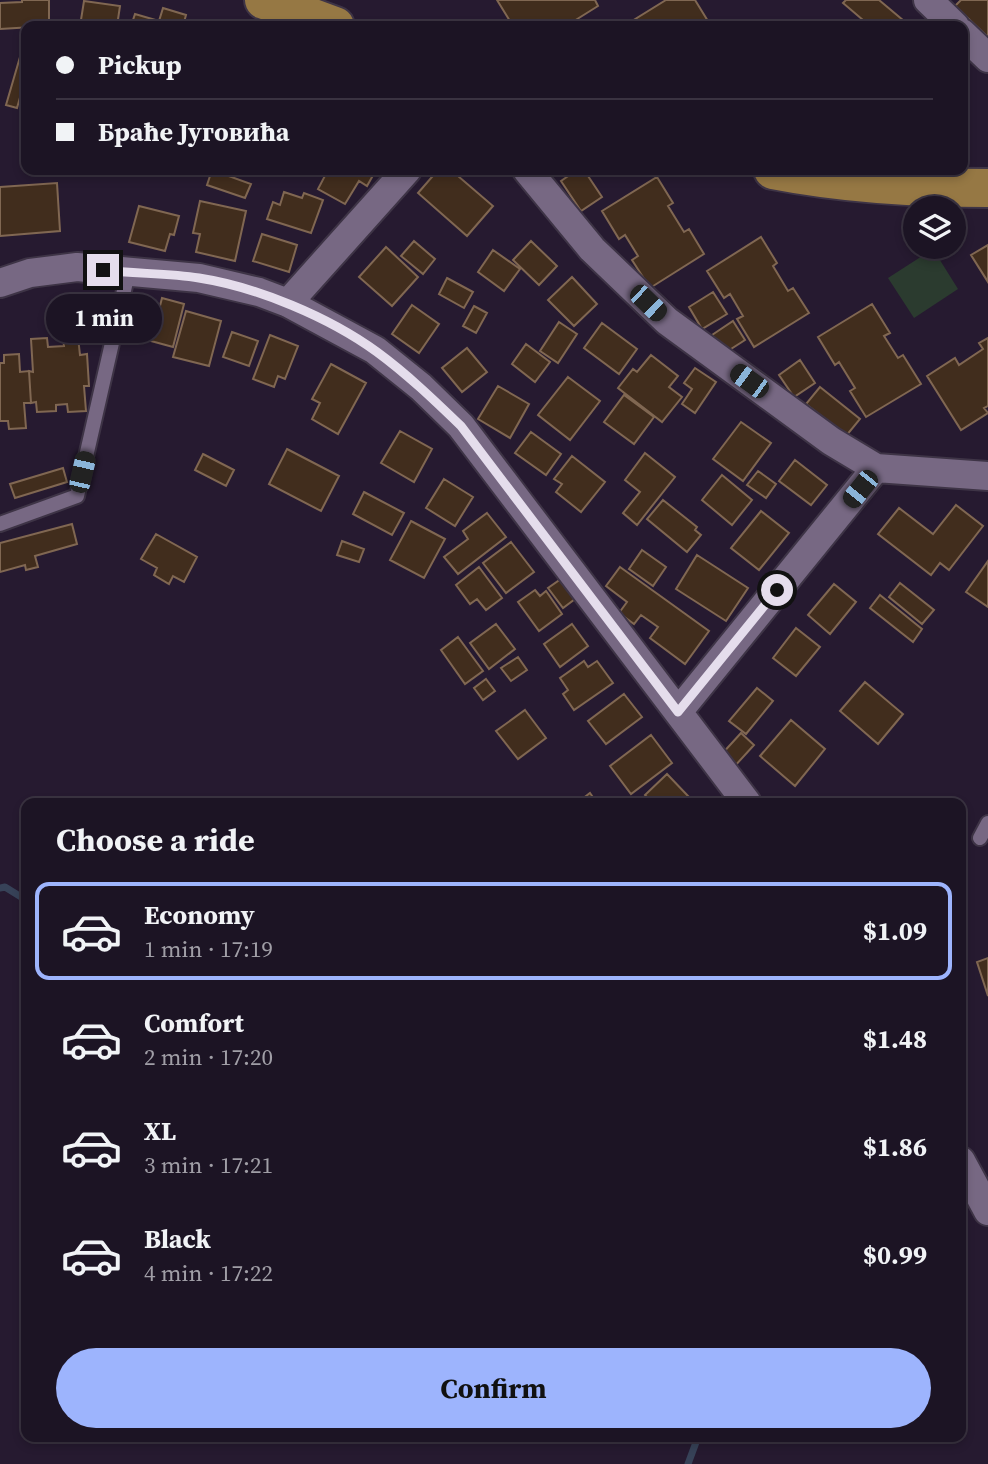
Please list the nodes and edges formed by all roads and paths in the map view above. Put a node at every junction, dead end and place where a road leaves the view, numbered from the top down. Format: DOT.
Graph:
graph roads {
  1 [pos="264,0"];
  2 [pos="928,0"];
  3 [pos="321,21"];
  4 [pos="950,21"];
  5 [pos="968,39"];
  6 [pos="988,58"];
  7 [pos="403,175"];
  8 [pos="531,175"];
  9 [pos="804,175"];
  10 [pos="988,188"];
  11 [pos="128,273"];
  12 [pos="0,283"];
  13 [pos="288,303"];
  14 [pos="876,468"];
  15 [pos="988,476"];
  16 [pos="0,524"];
  17 [pos="678,712"];
  18 [pos="743,798"];
  19 [pos="988,823"];
  20 [pos="980,838"];
  21 [pos="966,1170"];
  22 [pos="988,1211"];
  1 -- 3 [label="main road"];
  2 -- 4 [label="street"];
  5 -- 6 [label="street"];
  7 -- 13 [label="street"];
  8 -- 14 [label="street"];
  9 -- 10 [label="main road"];
  11 -- 12 [label="street"];
  11 -- 13 [label="street"];
  11 -- 16 [label="lane"];
  13 -- 17 [label="street"];
  14 -- 15 [label="street"];
  14 -- 17 [label="street"];
  17 -- 18 [label="street"];
  19 -- 20 [label="lane"];
  21 -- 22 [label="street"];
}
